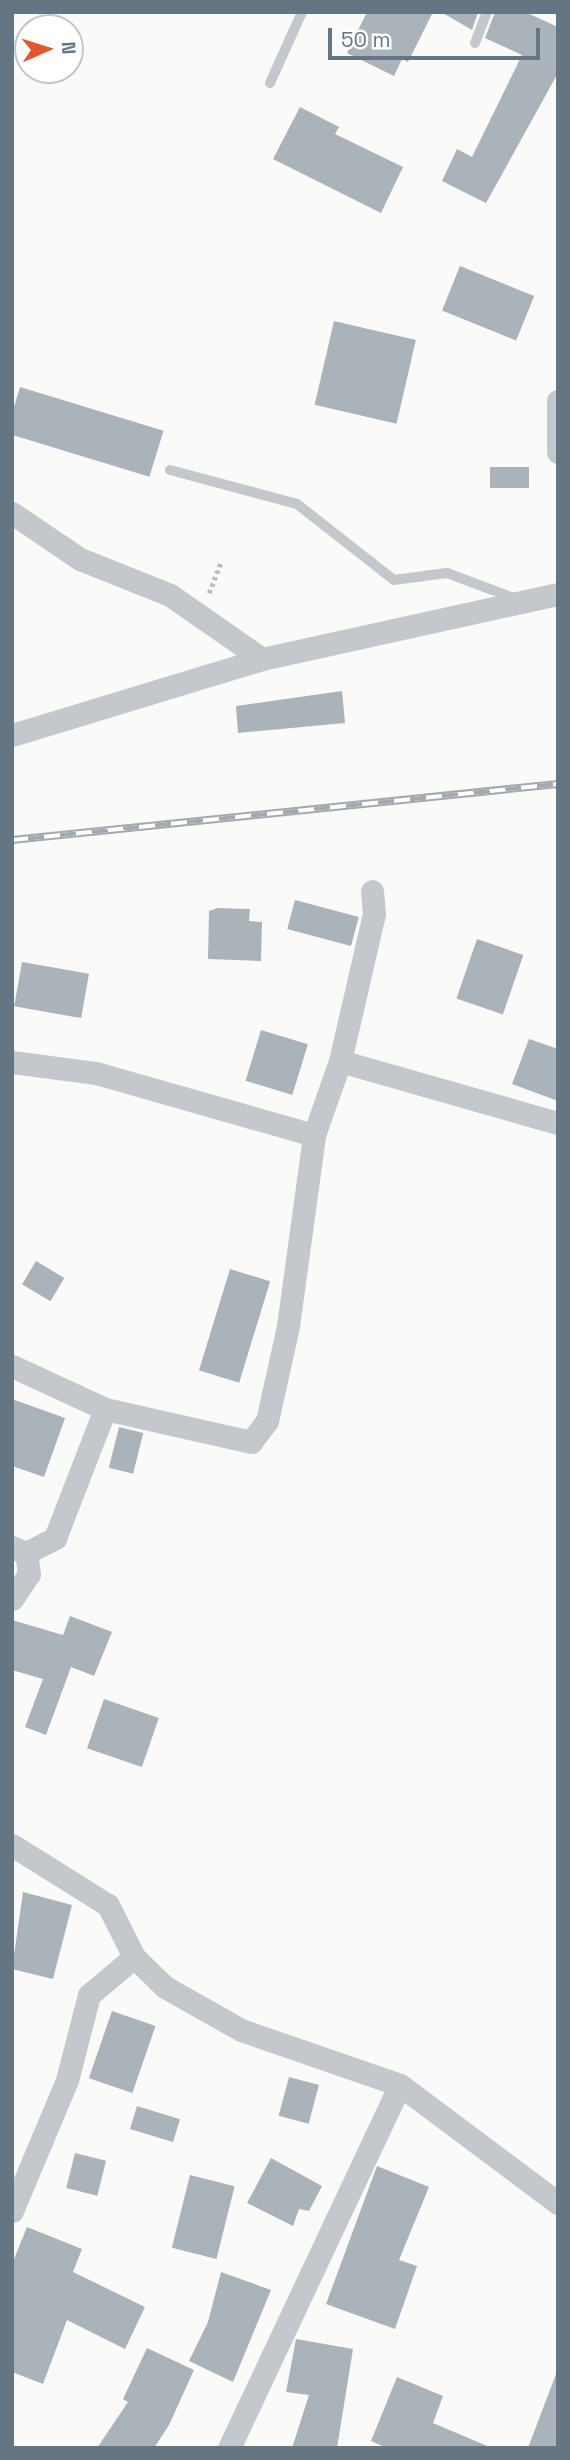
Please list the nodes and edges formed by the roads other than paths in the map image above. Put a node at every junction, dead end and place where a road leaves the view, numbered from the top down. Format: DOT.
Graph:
graph roads {
  1 [pos="302,12"];
  2 [pos="487,12"];
  3 [pos="475,43"];
  4 [pos="270,83"];
  5 [pos="558,401"];
  6 [pos="558,452"];
  7 [pos="170,470"];
  8 [pos="12,513"];
  9 [pos="558,594"];
  10 [pos="526,602"];
  11 [pos="262,659"];
  12 [pos="12,735"];
  13 [pos="372,891"];
  14 [pos="340,1061"];
  15 [pos="12,1062"];
  16 [pos="558,1123"];
  17 [pos="314,1135"];
  18 [pos="12,1366"];
  19 [pos="105,1409"];
  20 [pos="19,1550"];
  21 [pos="12,1599"];
  22 [pos="12,1845"];
  23 [pos="134,1957"];
  24 [pos="400,2085"];
  25 [pos="558,2203"];
  26 [pos="12,2211"];
  27 [pos="229,2448"];
  1 -- 4 [label="lane"];
  2 -- 3 [label="lane"];
  5 -- 6 [label="street"];
  7 -- 10 [label="lane"];
  8 -- 11 [label="street"];
  9 -- 10 [label="street"];
  10 -- 11 [label="street"];
  11 -- 12 [label="street"];
  13 -- 14 [label="street"];
  14 -- 16 [label="street"];
  14 -- 17 [label="street"];
  15 -- 17 [label="street"];
  17 -- 19 [label="street"];
  18 -- 19 [label="street"];
  19 -- 20 [label="street"];
  20 -- 21 [label="street"];
  22 -- 23 [label="street"];
  23 -- 24 [label="street"];
  23 -- 26 [label="street"];
  24 -- 25 [label="street"];
  24 -- 27 [label="street"];
}
